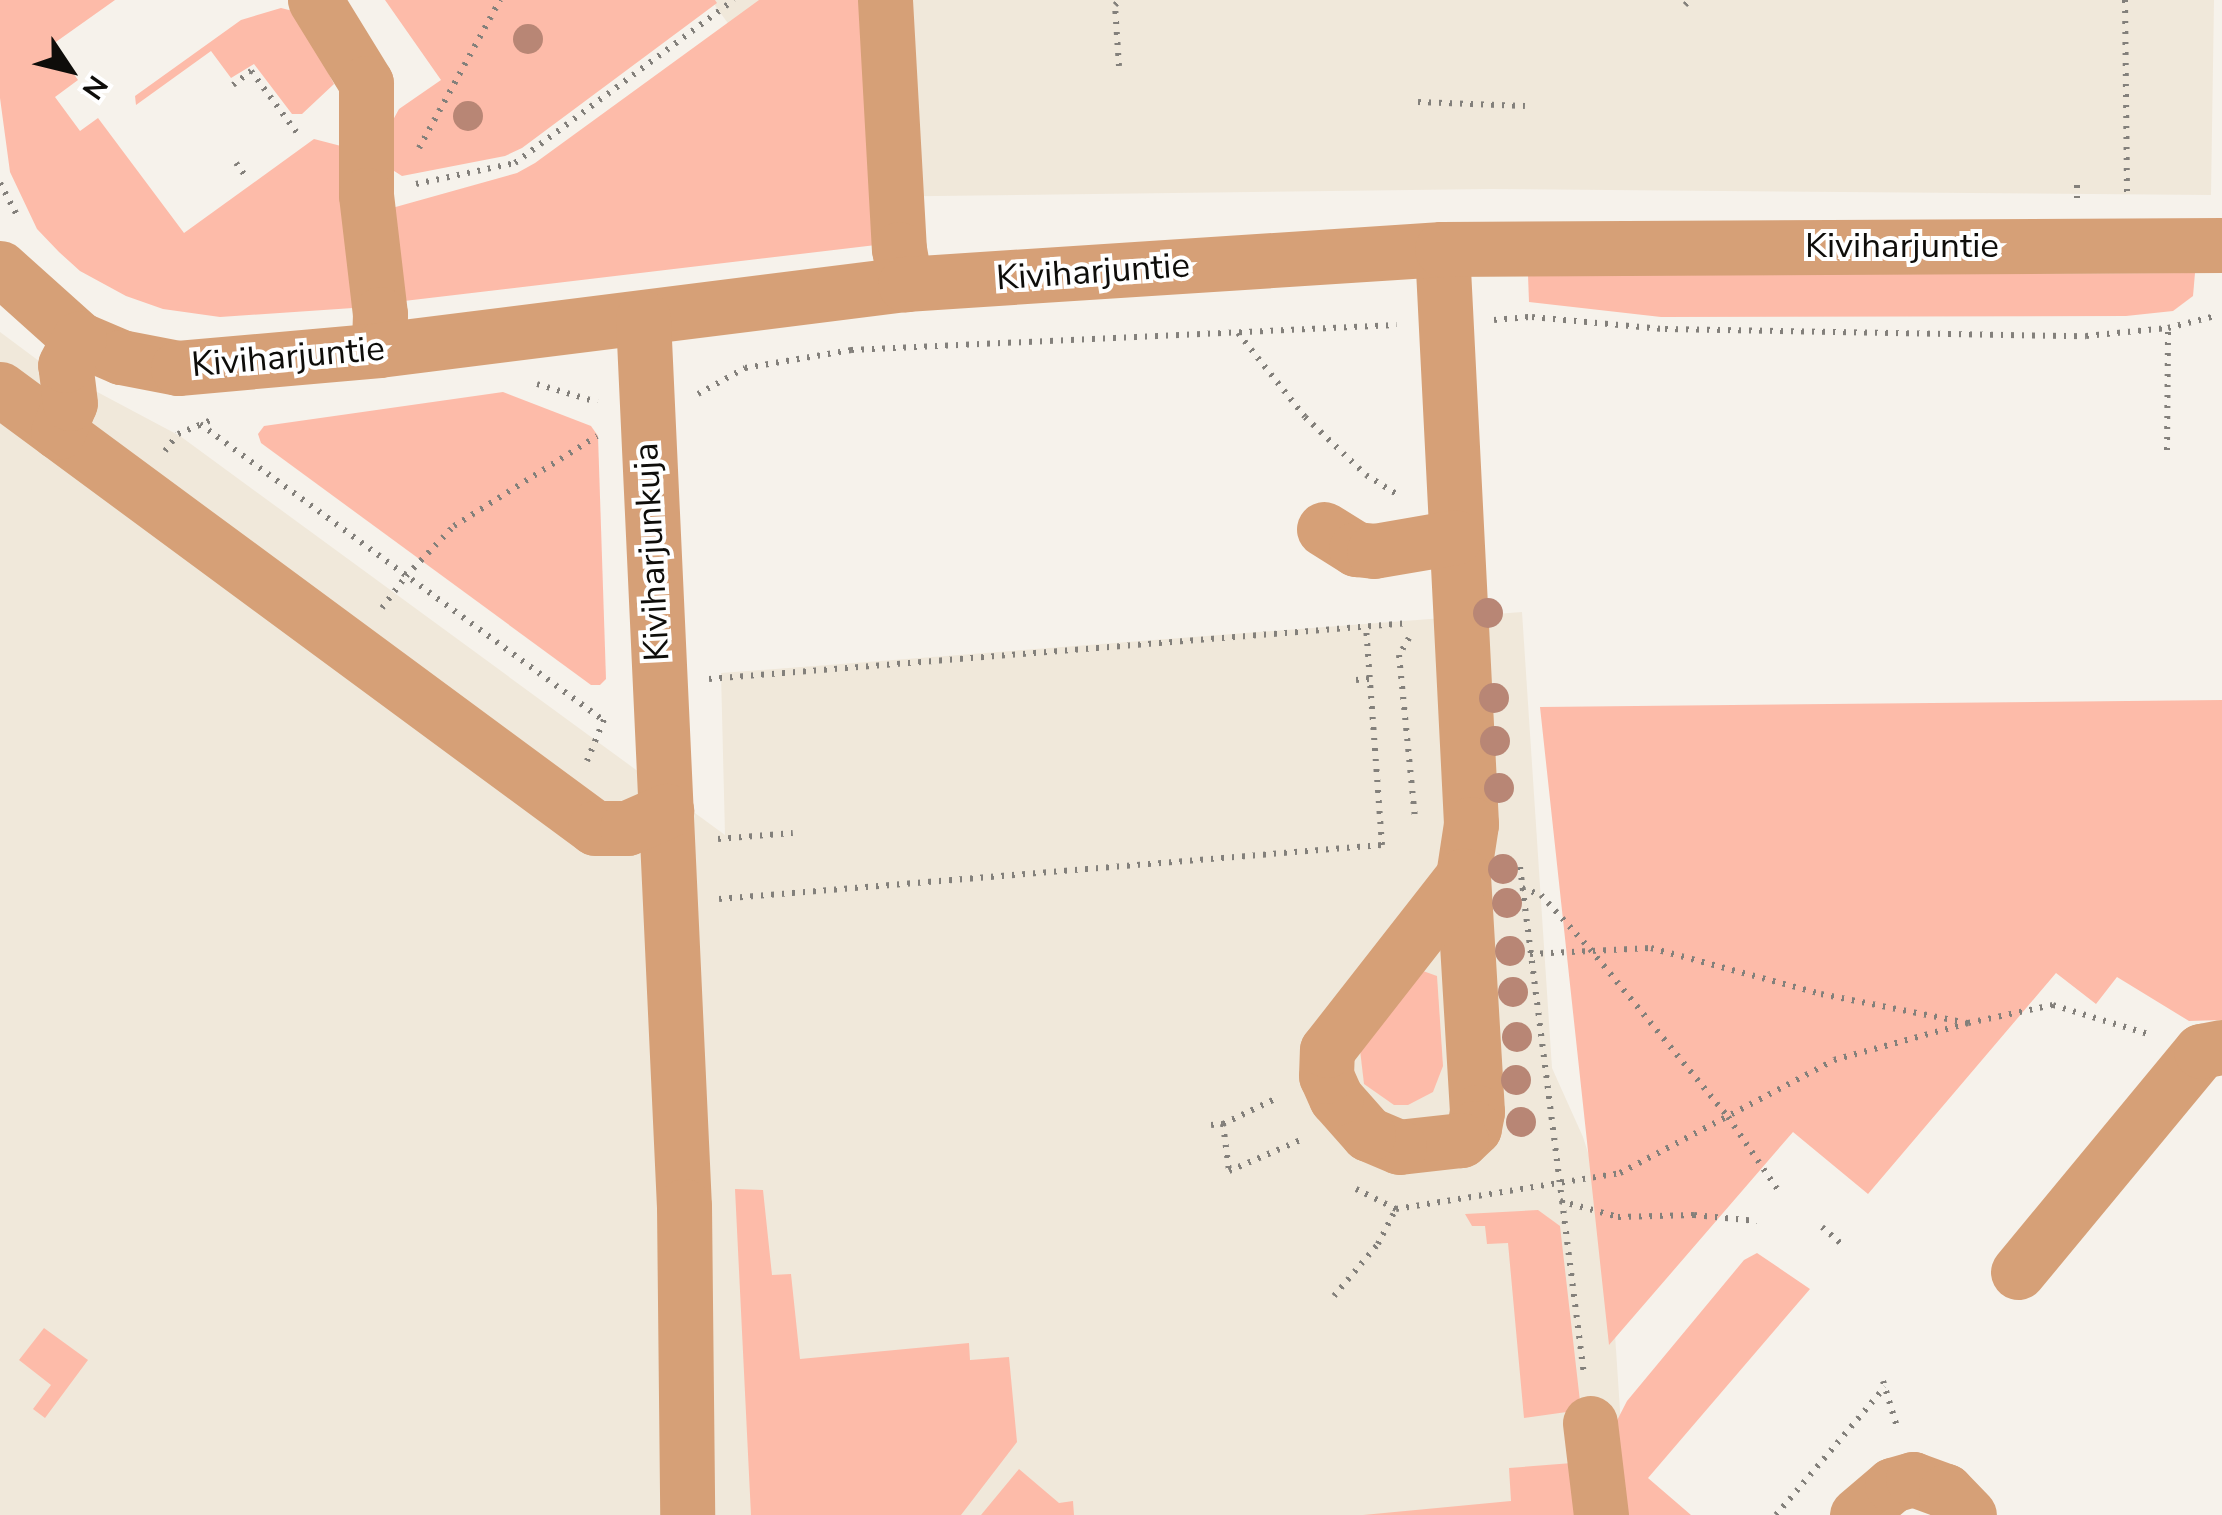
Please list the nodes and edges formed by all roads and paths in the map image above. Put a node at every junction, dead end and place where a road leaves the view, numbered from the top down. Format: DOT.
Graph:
graph roads {
  1 [pos="315,0"];
  2 [pos="500,0"];
  3 [pos="734,0"];
  4 [pos="885,0"];
  5 [pos="1120,0"];
  6 [pos="2125,0"];
  7 [pos="1118,66"];
  8 [pos="233,84"];
  9 [pos="1418,102"];
  10 [pos="1525,106"];
  11 [pos="300,137"];
  12 [pos="236,163"];
  13 [pos="246,178"];
  14 [pos="382,192"];
  15 [pos="12,209"];
  16 [pos="2127,210"];
  17 [pos="0,214"];
  18 [pos="2222,245"];
  19 [pos="1442,249"];
  20 [pos="0,268"];
  21 [pos="905,284"];
  22 [pos="643,318"];
  23 [pos="2222,322"];
  24 [pos="2168,328"];
  25 [pos="1417,330"];
  26 [pos="1237,332"];
  27 [pos="100,348"];
  28 [pos="380,350"];
  29 [pos="521,380"];
  30 [pos="0,389"];
  31 [pos="227,413"];
  32 [pos="627,414"];
  33 [pos="64,418"];
  34 [pos="200,424"];
  35 [pos="178,434"];
  36 [pos="2167,450"];
  37 [pos="1335,517"];
  38 [pos="1433,526"];
  39 [pos="406,576"];
  40 [pos="1366,626"];
  41 [pos="1368,679"];
  42 [pos="700,680"];
  43 [pos="1356,680"];
  44 [pos="603,720"];
  45 [pos="679,812"];
  46 [pos="1416,830"];
  47 [pos="794,832"];
  48 [pos="1463,876"];
  49 [pos="1522,888"];
  50 [pos="708,900"];
  51 [pos="1590,949"];
  52 [pos="1530,954"];
  53 [pos="1968,1024"];
  54 [pos="2212,1049"];
  55 [pos="1274,1086"];
  56 [pos="1277,1098"];
  57 [pos="1286,1112"];
  58 [pos="1728,1117"];
  59 [pos="1223,1124"];
  60 [pos="1211,1125"];
  61 [pos="1294,1125"];
  62 [pos="1303,1138"];
  63 [pos="1312,1149"];
  64 [pos="1343,1179"];
  65 [pos="1557,1180"];
  66 [pos="1780,1193"];
  67 [pos="1560,1201"];
  68 [pos="1396,1209"];
  69 [pos="1756,1221"];
  70 [pos="1822,1228"];
  71 [pos="1846,1247"];
  72 [pos="2018,1272"];
  73 [pos="1334,1296"];
  74 [pos="1885,1387"];
  75 [pos="1590,1423"];
  76 [pos="686,1515"];
  77 [pos="1601,1515"];
  78 [pos="1776,1515"];
  79 [pos="1857,1515"];
  80 [pos="1969,1515"];
  1 -- 14 [label="street"];
  2 -- 14 [label="path"];
  3 -- 14 [label="path"];
  4 -- 21 [label="street"];
  5 -- 7 [label="path"];
  6 -- 16 [label="path"];
  8 -- 11 [label="path"];
  9 -- 10 [label="path"];
  12 -- 13 [label="path"];
  14 -- 28 [label="street"];
  15 -- 17 [label="path"];
  18 -- 19 [label="street, Kiviharjuntie"];
  19 -- 21 [label="street, Kiviharjuntie"];
  19 -- 25 [label="street"];
  20 -- 27 [label="street"];
  21 -- 22 [label="street, Kiviharjuntie"];
  22 -- 28 [label="street, Kiviharjuntie"];
  22 -- 32 [label="street, Kiviharjunkuja"];
  23 -- 24 [label="path"];
  24 -- 25 [label="path"];
  24 -- 36 [label="path"];
  25 -- 26 [label="path"];
  25 -- 38 [label="street"];
  26 -- 32 [label="path"];
  26 -- 38 [label="path"];
  27 -- 28 [label="street, Kiviharjuntie"];
  27 -- 33 [label="street"];
  29 -- 32 [label="path"];
  30 -- 33 [label="street"];
  31 -- 34 [label="path"];
  32 -- 39 [label="path"];
  32 -- 45 [label="street, Kiviharjunkuja"];
  33 -- 45 [label="street"];
  34 -- 35 [label="path"];
  34 -- 39 [label="path"];
  37 -- 38 [label="street"];
  38 -- 48 [label="street"];
  39 -- 44 [label="path"];
  40 -- 41 [label="path"];
  40 -- 42 [label="path"];
  40 -- 46 [label="path"];
  41 -- 43 [label="path"];
  41 -- 50 [label="path"];
  45 -- 47 [label="path"];
  45 -- 76 [label="street, Kiviharjunkuja"];
  49 -- 51 [label="path"];
  51 -- 52 [label="path"];
  51 -- 53 [label="path"];
  51 -- 58 [label="path"];
  53 -- 54 [label="path"];
  53 -- 58 [label="path"];
  54 -- 72 [label="street"];
  55 -- 56 [label="path"];
  56 -- 57 [label="path"];
  56 -- 59 [label="path"];
  58 -- 65 [label="path"];
  58 -- 66 [label="path"];
  59 -- 60 [label="path"];
  59 -- 62 [label="path"];
  61 -- 62 [label="path"];
  62 -- 63 [label="path"];
  64 -- 68 [label="path"];
  65 -- 67 [label="path"];
  65 -- 68 [label="path"];
  67 -- 69 [label="path"];
  67 -- 75 [label="path"];
  68 -- 73 [label="path"];
  70 -- 71 [label="path"];
  74 -- 78 [label="path"];
  75 -- 77 [label="street"];
  79 -- 80 [label="street"];
}
